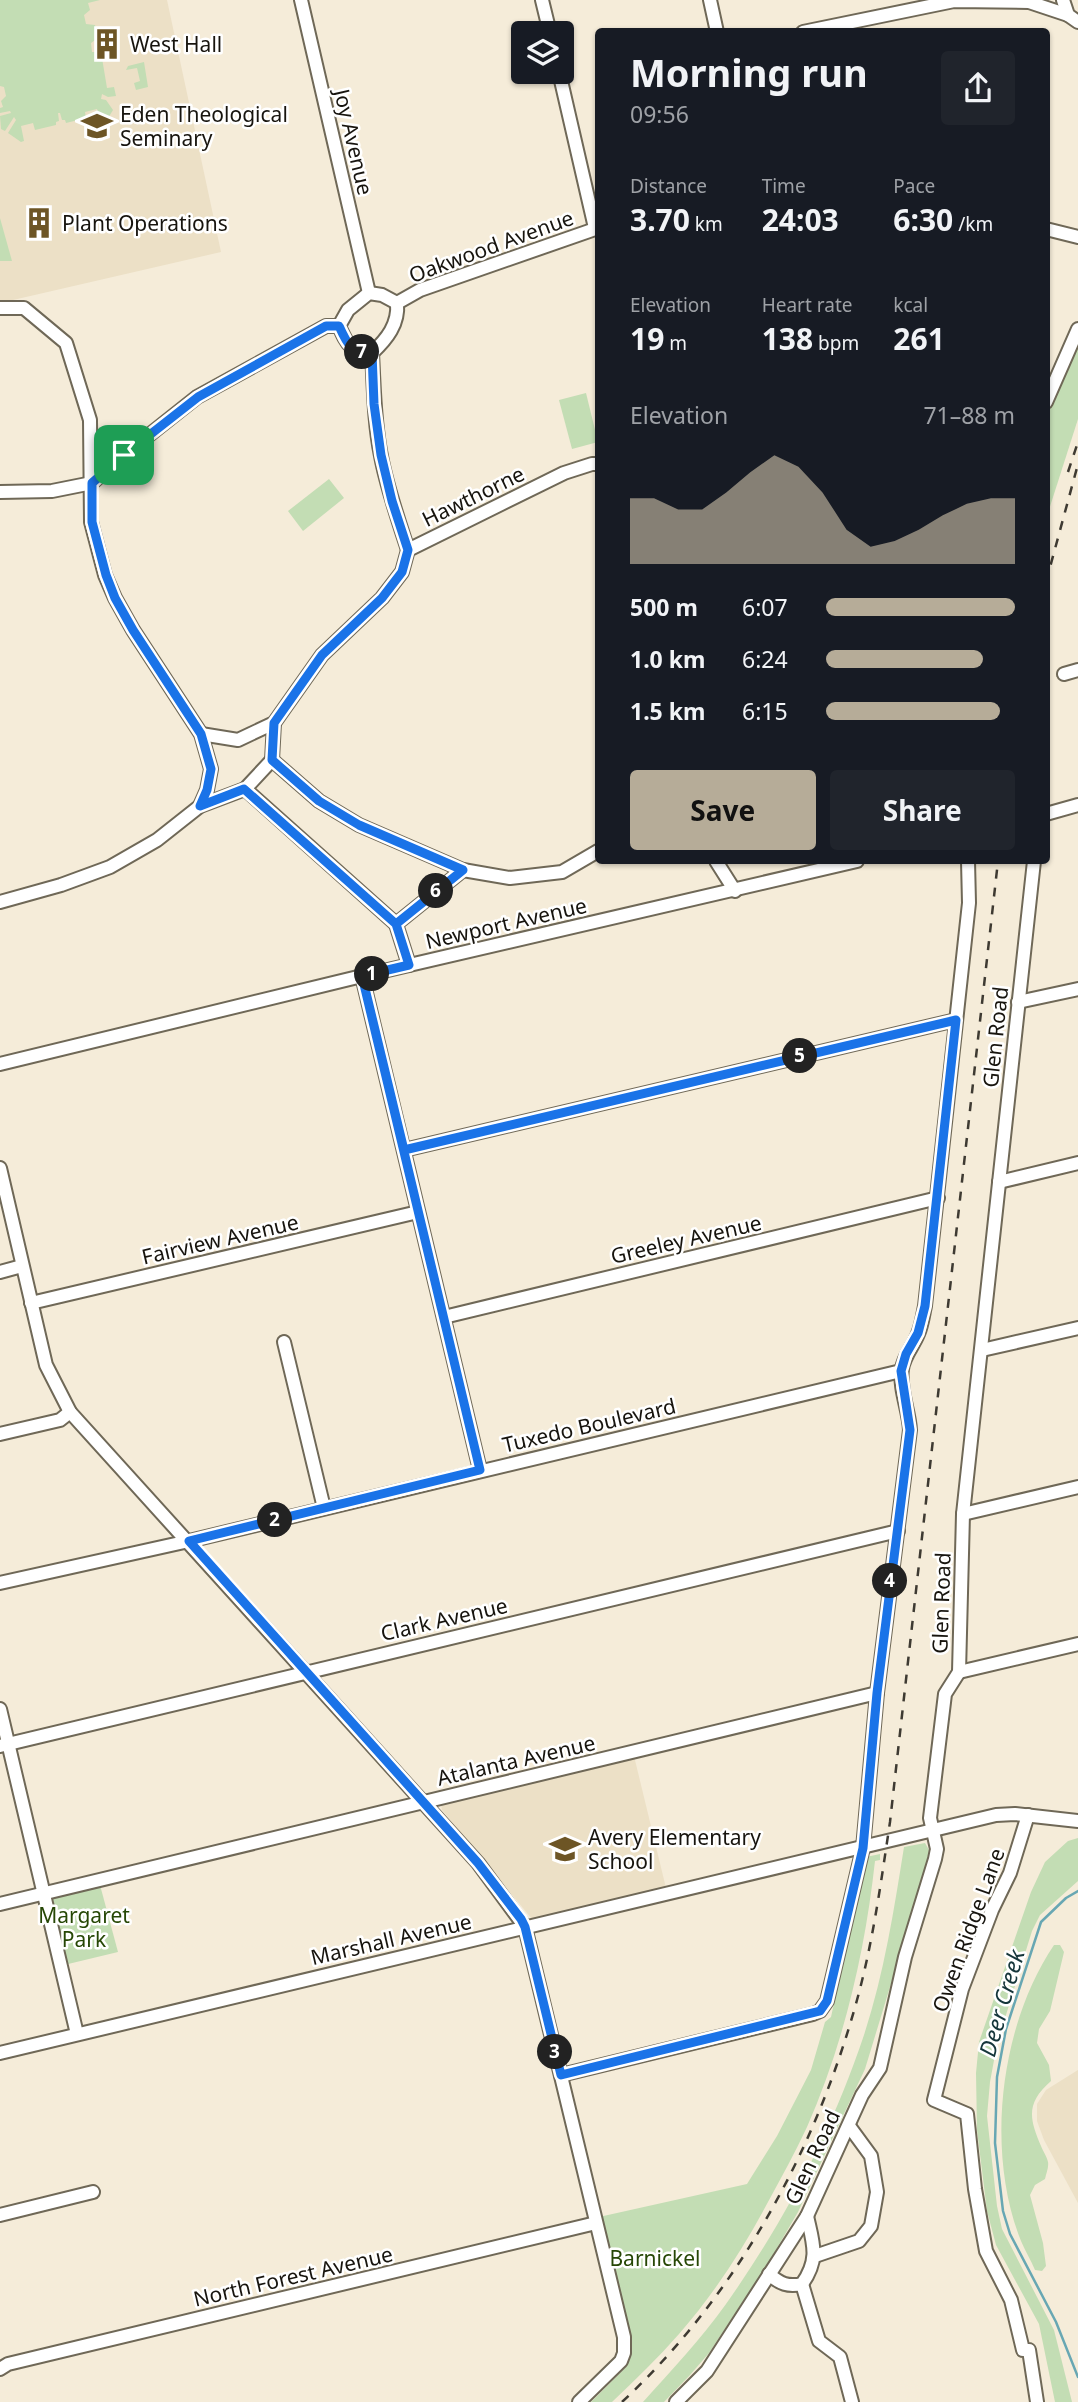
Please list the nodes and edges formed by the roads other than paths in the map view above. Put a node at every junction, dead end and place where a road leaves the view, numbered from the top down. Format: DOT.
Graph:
graph roads {
  1 [pos="301,0"];
  2 [pos="542,0"];
  3 [pos="710,0"];
  4 [pos="1063,0"];
  5 [pos="1073,18"];
  6 [pos="547,21"];
  7 [pos="716,28"];
  8 [pos="822,28"];
  9 [pos="562,84"];
  10 [pos="595,220"];
  11 [pos="595,229"];
  12 [pos="1050,230"];
  13 [pos="1078,236"];
  14 [pos="369,293"];
  15 [pos="397,303"];
  16 [pos="0,308"];
  17 [pos="339,326"];
  18 [pos="1078,329"];
  19 [pos="372,353"];
  20 [pos="1050,393"];
  21 [pos="595,464"];
  22 [pos="92,483"];
  23 [pos="0,492"];
  24 [pos="408,550"];
  25 [pos="1078,670"];
  26 [pos="1064,674"];
  27 [pos="274,723"];
  28 [pos="201,734"];
  29 [pos="272,760"];
  30 [pos="244,789"];
  31 [pos="200,806"];
  32 [pos="1078,806"];
  33 [pos="1050,813"];
  34 [pos="595,853"];
  35 [pos="718,864"];
  36 [pos="845,864"];
  37 [pos="968,864"];
  38 [pos="1034,864"];
  39 [pos="463,870"];
  40 [pos="735,891"];
  41 [pos="0,902"];
  42 [pos="396,924"];
  43 [pos="409,965"];
  44 [pos="362,976"];
  45 [pos="1078,989"];
  46 [pos="1018,1002"];
  47 [pos="956,1020"];
  48 [pos="0,1064"];
  49 [pos="404,1150"];
  50 [pos="1078,1163"];
  51 [pos="0,1168"];
  52 [pos="999,1182"];
  53 [pos="938,1198"];
  54 [pos="418,1212"];
  55 [pos="22,1266"];
  56 [pos="0,1272"];
  57 [pos="31,1303"];
  58 [pos="444,1317"];
  59 [pos="1078,1328"];
  60 [pos="284,1342"];
  61 [pos="982,1350"];
  62 [pos="901,1371"];
  63 [pos="70,1412"];
  64 [pos="0,1434"];
  65 [pos="480,1470"];
  66 [pos="1078,1487"];
  67 [pos="324,1508"];
  68 [pos="963,1514"];
  69 [pos="898,1531"];
  70 [pos="189,1541"];
  71 [pos="0,1583"];
  72 [pos="1078,1644"];
  73 [pos="305,1672"];
  74 [pos="959,1672"];
  75 [pos="877,1693"];
  76 [pos="0,1709"];
  77 [pos="4,1745"];
  78 [pos="423,1802"];
  79 [pos="1028,1815"];
  80 [pos="1078,1821"];
  81 [pos="932,1831"];
  82 [pos="863,1848"];
  83 [pos="44,1893"];
  84 [pos="0,1903"];
  85 [pos="525,1927"];
  86 [pos="77,2034"];
  87 [pos="0,2053"];
  88 [pos="561,2075"];
  89 [pos="849,2126"];
  90 [pos="93,2192"];
  91 [pos="0,2215"];
  92 [pos="807,2216"];
  93 [pos="596,2223"];
  94 [pos="815,2256"];
  95 [pos="769,2274"];
  96 [pos="802,2284"];
  97 [pos="0,2369"];
  98 [pos="579,2402"];
  99 [pos="676,2402"];
  100 [pos="852,2402"];
  101 [pos="1037,2402"];
  1 -- 14 [label="street, Joy Avenue"];
  2 -- 6 [label="street"];
  3 -- 7 [label="street"];
  4 -- 5 [label="street"];
  5 -- 8 [label="street"];
  9 -- 10 [label="street"];
  11 -- 15 [label="street, Oakwood Avenue"];
  12 -- 13 [label="street"];
  14 -- 15 [label="street"];
  14 -- 17 [label="street"];
  15 -- 19 [label="street"];
  16 -- 22 [label="street"];
  17 -- 19 [label="street"];
  17 -- 22 [label="street"];
  18 -- 20 [label="street"];
  19 -- 24 [label="street"];
  21 -- 24 [label="street, Hawthorne"];
  22 -- 23 [label="street"];
  22 -- 28 [label="street"];
  24 -- 27 [label="street, Hawthorne"];
  25 -- 26 [label="street"];
  27 -- 28 [label="street, Hawthorne"];
  27 -- 29 [label="street"];
  28 -- 31 [label="street"];
  29 -- 30 [label="street"];
  29 -- 39 [label="street"];
  30 -- 31 [label="street"];
  30 -- 42 [label="street"];
  31 -- 41 [label="street"];
  32 -- 33 [label="street"];
  34 -- 39 [label="street"];
  35 -- 40 [label="street"];
  36 -- 40 [label="street, Newport Avenue"];
  37 -- 47 [label="street, Glen Road"];
  38 -- 46 [label="street, Glen Road"];
  39 -- 42 [label="street"];
  40 -- 43 [label="street, Newport Avenue"];
  42 -- 43 [label="street"];
  43 -- 44 [label="street, Newport Avenue"];
  44 -- 48 [label="street, Newport Avenue"];
  44 -- 49 [label="street"];
  45 -- 46 [label="street"];
  46 -- 52 [label="street, Glen Road"];
  47 -- 49 [label="street"];
  47 -- 53 [label="street, Glen Road"];
  49 -- 54 [label="street"];
  50 -- 52 [label="street"];
  51 -- 55 [label="street"];
  52 -- 61 [label="street, Glen Road"];
  53 -- 58 [label="street, Greeley Avenue"];
  53 -- 62 [label="street, Glen Road"];
  54 -- 57 [label="street, Fairview Avenue"];
  54 -- 58 [label="street"];
  55 -- 56 [label="street"];
  55 -- 57 [label="street"];
  57 -- 63 [label="street"];
  58 -- 65 [label="street"];
  59 -- 61 [label="street"];
  60 -- 67 [label="street"];
  61 -- 68 [label="street, Glen Road"];
  62 -- 65 [label="street, Tuxedo Boulevard"];
  62 -- 69 [label="street"];
  63 -- 64 [label="street"];
  63 -- 70 [label="street"];
  65 -- 67 [label="street, Tuxedo Boulevard"];
  66 -- 68 [label="street"];
  67 -- 70 [label="street, Tuxedo Boulevard"];
  68 -- 74 [label="street, Glen Road"];
  69 -- 73 [label="street, Clark Avenue"];
  69 -- 75 [label="street"];
  70 -- 71 [label="street, Tuxedo Boulevard"];
  70 -- 73 [label="street"];
  72 -- 74 [label="street"];
  73 -- 77 [label="street, Clark Avenue"];
  73 -- 78 [label="street"];
  74 -- 81 [label="street, Glen Road"];
  75 -- 78 [label="street, Atalanta Avenue"];
  75 -- 82 [label="street"];
  76 -- 77 [label="street"];
  77 -- 83 [label="street"];
  78 -- 83 [label="street, Atalanta Avenue"];
  78 -- 85 [label="street"];
  79 -- 80 [label="street, Marshall Avenue"];
  79 -- 81 [label="street, Marshall Avenue"];
  79 -- 101 [label="street, Owen Ridge Lane"];
  81 -- 82 [label="street, Marshall Avenue"];
  81 -- 89 [label="street, Glen Road"];
  82 -- 85 [label="street, Marshall Avenue"];
  82 -- 88 [label="street"];
  83 -- 84 [label="street, Atalanta Avenue"];
  83 -- 86 [label="street"];
  85 -- 86 [label="street, Marshall Avenue"];
  85 -- 88 [label="street"];
  86 -- 87 [label="street, Marshall Avenue"];
  88 -- 93 [label="street"];
  89 -- 92 [label="street, Glen Road"];
  89 -- 94 [label="street"];
  90 -- 91 [label="street"];
  92 -- 94 [label="street"];
  92 -- 95 [label="street, Glen Road"];
  93 -- 97 [label="street, North Forest Avenue"];
  93 -- 98 [label="street"];
  94 -- 96 [label="street"];
  95 -- 96 [label="street"];
  95 -- 99 [label="street, Glen Road"];
  96 -- 100 [label="street"];
}
